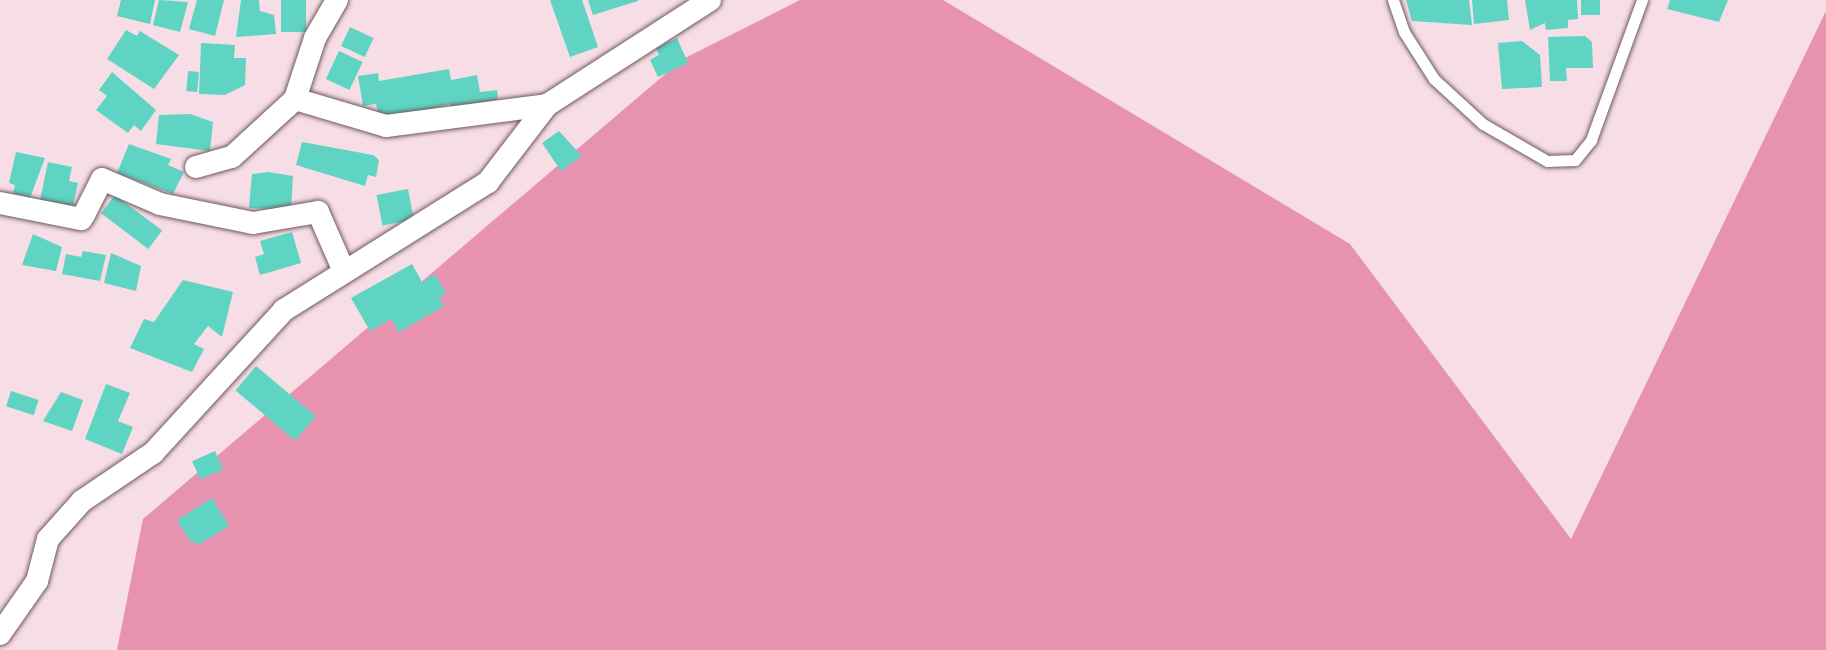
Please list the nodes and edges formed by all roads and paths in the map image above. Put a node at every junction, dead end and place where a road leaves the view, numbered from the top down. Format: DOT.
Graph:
graph roads {
  1 [pos="337,0"];
  2 [pos="710,0"];
  3 [pos="1393,0"];
  4 [pos="1642,0"];
  5 [pos="295,99"];
  6 [pos="547,105"];
  7 [pos="196,167"];
  8 [pos="0,203"];
  9 [pos="343,269"];
  10 [pos="0,634"];
  1 -- 5 [label="street"];
  2 -- 6 [label="street"];
  3 -- 4 [label="lane"];
  5 -- 6 [label="street"];
  5 -- 7 [label="street"];
  6 -- 9 [label="street"];
  8 -- 9 [label="street"];
  9 -- 10 [label="street"];
}
